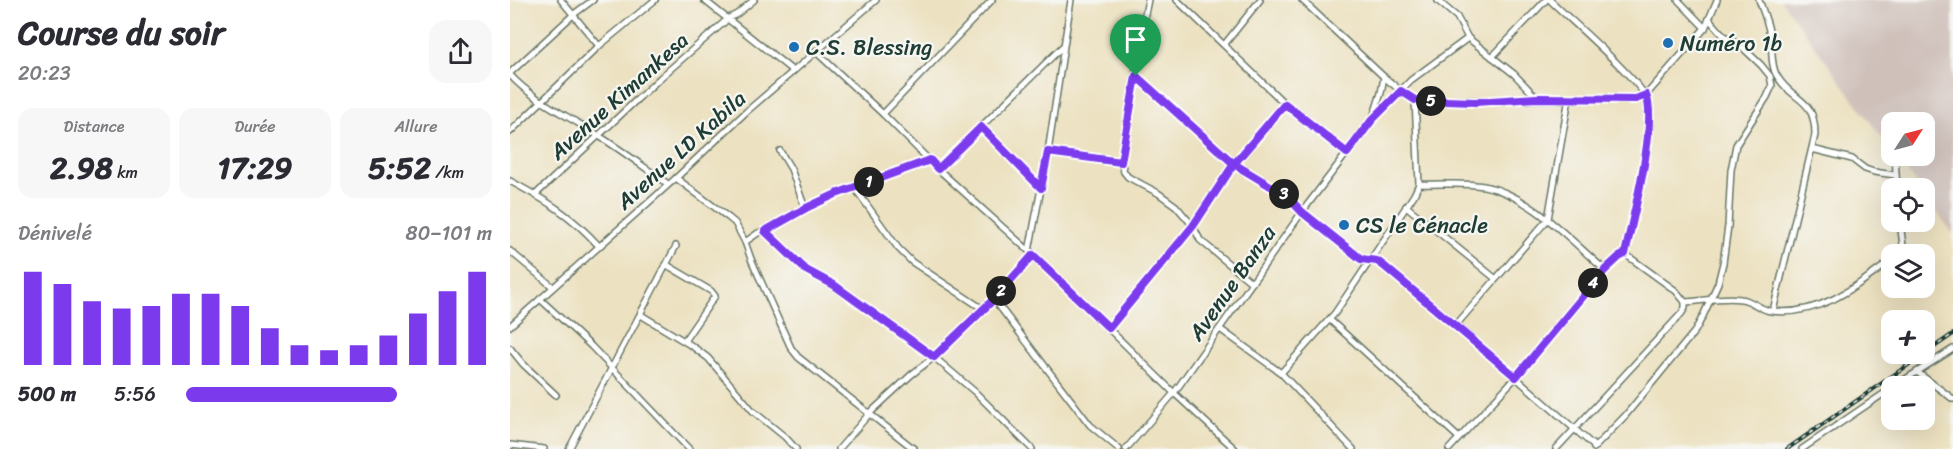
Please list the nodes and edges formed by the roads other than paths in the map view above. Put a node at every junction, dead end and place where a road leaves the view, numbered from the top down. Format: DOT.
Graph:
graph roads {
  1 [pos="561,0"];
  2 [pos="593,0"];
  3 [pos="655,0"];
  4 [pos="704,0"];
  5 [pos="754,0"];
  6 [pos="876,0"];
  7 [pos="992,0"];
  8 [pos="1071,0"];
  9 [pos="1148,0"];
  10 [pos="1177,0"];
  11 [pos="1260,0"];
  12 [pos="1302,0"];
  13 [pos="1548,0"];
  14 [pos="1678,0"];
  15 [pos="1718,0"];
  16 [pos="1759,0"];
  17 [pos="1438,1"];
  18 [pos="574,14"];
  19 [pos="729,18"];
  20 [pos="1709,19"];
  21 [pos="1705,28"];
  22 [pos="1468,38"];
  23 [pos="1224,45"];
  24 [pos="599,46"];
  25 [pos="1062,47"];
  26 [pos="815,51"];
  27 [pos="1492,57"];
  28 [pos="793,71"];
  29 [pos="510,74"];
  30 [pos="1773,75"];
  31 [pos="1136,76"];
  32 [pos="1384,77"];
  33 [pos="1401,91"];
  34 [pos="1646,95"];
  35 [pos="1537,98"];
  36 [pos="1569,98"];
  37 [pos="1415,100"];
  38 [pos="541,101"];
  39 [pos="1285,104"];
  40 [pos="883,114"];
  41 [pos="1372,120"];
  42 [pos="981,127"];
  43 [pos="510,132"];
  44 [pos="600,136"];
  45 [pos="1812,149"];
  46 [pos="780,151"];
  47 [pos="1048,152"];
  48 [pos="1347,153"];
  49 [pos="930,160"];
  50 [pos="1121,162"];
  51 [pos="1234,164"];
  52 [pos="1895,166"];
  53 [pos="938,169"];
  54 [pos="1895,175"];
  55 [pos="676,178"];
  56 [pos="1895,178"];
  57 [pos="510,180"];
  58 [pos="668,184"];
  59 [pos="1419,184"];
  60 [pos="854,187"];
  61 [pos="1041,188"];
  62 [pos="535,195"];
  63 [pos="1407,206"];
  64 [pos="806,208"];
  65 [pos="1302,212"];
  66 [pos="1548,219"];
  67 [pos="1193,226"];
  68 [pos="765,231"];
  69 [pos="745,242"];
  70 [pos="598,246"];
  71 [pos="676,246"];
  72 [pos="510,252"];
  73 [pos="1031,253"];
  74 [pos="1625,254"];
  75 [pos="1368,261"];
  76 [pos="667,265"];
  77 [pos="1881,268"];
  78 [pos="1605,270"];
  79 [pos="1496,279"];
  80 [pos="1252,284"];
  81 [pos="553,287"];
  82 [pos="540,299"];
  83 [pos="993,300"];
  84 [pos="1710,300"];
  85 [pos="1685,302"];
  86 [pos="983,309"];
  87 [pos="1773,311"];
  88 [pos="640,315"];
  89 [pos="1330,320"];
  90 [pos="1456,325"];
  91 [pos="510,326"];
  92 [pos="1109,328"];
  93 [pos="1220,329"];
  94 [pos="684,341"];
  95 [pos="510,348"];
  96 [pos="1953,349"];
  97 [pos="934,357"];
  98 [pos="612,368"];
  99 [pos="1917,372"];
  100 [pos="1281,373"];
  101 [pos="1910,376"];
  102 [pos="1516,377"];
  103 [pos="1174,393"];
  104 [pos="556,395"];
  105 [pos="1881,395"];
  106 [pos="1953,399"];
  107 [pos="870,413"];
  108 [pos="1575,429"];
  109 [pos="1459,438"];
  110 [pos="1813,441"];
  111 [pos="510,445"];
  112 [pos="1595,448"];
  113 [pos="544,449"];
  114 [pos="569,449"];
  115 [pos="689,449"];
  116 [pos="796,449"];
  117 [pos="839,449"];
  118 [pos="914,449"];
  119 [pos="1032,449"];
  120 [pos="1119,449"];
  121 [pos="1126,449"];
  122 [pos="1234,449"];
  123 [pos="1353,449"];
  124 [pos="1449,449"];
  125 [pos="1556,449"];
  126 [pos="1802,449"];
  127 [pos="1818,449"];
  1 -- 18 [label="street"];
  2 -- 18 [label="street"];
  3 -- 24 [label="street"];
  4 -- 19 [label="street"];
  5 -- 19 [label="street, Avenue Kimankesa"];
  6 -- 26 [label="street, Avenue LD Kabila"];
  7 -- 40 [label="street"];
  8 -- 25 [label="street"];
  9 -- 31 [label="street"];
  10 -- 23 [label="street"];
  11 -- 23 [label="street"];
  12 -- 32 [label="street"];
  13 -- 27 [label="street"];
  13 -- 34 [label="street"];
  14 -- 21 [label="street"];
  15 -- 20 [label="street"];
  16 -- 30 [label="street"];
  17 -- 22 [label="street"];
  18 -- 24 [label="street"];
  18 -- 29 [label="street"];
  19 -- 28 [label="street"];
  19 -- 44 [label="street, Avenue Kimankesa"];
  20 -- 21 [label="street"];
  20 -- 30 [label="street"];
  21 -- 34 [label="street"];
  22 -- 27 [label="street"];
  22 -- 33 [label="street, Avenue Banza"];
  23 -- 39 [label="street"];
  24 -- 38 [label="street"];
  25 -- 42 [label="street"];
  25 -- 47 [label="street"];
  26 -- 28 [label="street, Avenue LD Kabila"];
  26 -- 40 [label="street"];
  27 -- 35 [label="street"];
  28 -- 55 [label="street, Avenue LD Kabila"];
  29 -- 38 [label="street"];
  30 -- 45 [label="street"];
  30 -- 84 [label="street"];
  31 -- 50 [label="street"];
  31 -- 51 [label="street"];
  32 -- 33 [label="street"];
  32 -- 41 [label="street"];
  33 -- 37 [label="street"];
  33 -- 41 [label="street, Avenue Banza"];
  34 -- 36 [label="street"];
  34 -- 74 [label="street"];
  35 -- 36 [label="street"];
  35 -- 37 [label="street"];
  36 -- 66 [label="street"];
  37 -- 59 [label="street"];
  38 -- 43 [label="street"];
  38 -- 44 [label="street"];
  39 -- 48 [label="street"];
  39 -- 51 [label="street"];
  40 -- 49 [label="street"];
  41 -- 48 [label="street, Avenue Banza"];
  42 -- 53 [label="street"];
  42 -- 61 [label="street"];
  44 -- 58 [label="street"];
  44 -- 62 [label="street, Avenue Kimankesa"];
  45 -- 54 [label="street"];
  45 -- 87 [label="street"];
  46 -- 64 [label="street"];
  47 -- 50 [label="street"];
  47 -- 61 [label="street"];
  48 -- 65 [label="street, Avenue Banza"];
  49 -- 53 [label="street"];
  49 -- 60 [label="street"];
  50 -- 67 [label="street"];
  51 -- 65 [label="street"];
  51 -- 67 [label="street"];
  52 -- 54 [label="street"];
  53 -- 73 [label="street"];
  54 -- 56 [label="street"];
  55 -- 58 [label="street, Avenue LD Kabila"];
  55 -- 69 [label="street"];
  57 -- 62 [label="street"];
  58 -- 70 [label="street, Avenue LD Kabila"];
  59 -- 63 [label="street"];
  59 -- 66 [label="street"];
  60 -- 64 [label="street"];
  60 -- 86 [label="street"];
  61 -- 73 [label="street"];
  62 -- 70 [label="street"];
  63 -- 75 [label="street"];
  63 -- 79 [label="street"];
  64 -- 68 [label="street"];
  65 -- 75 [label="street"];
  65 -- 80 [label="street, Avenue Banza"];
  66 -- 78 [label="street"];
  66 -- 79 [label="street"];
  67 -- 80 [label="street"];
  67 -- 92 [label="street"];
  68 -- 69 [label="street"];
  68 -- 97 [label="street"];
  69 -- 107 [label="street"];
  70 -- 81 [label="street, Avenue LD Kabila"];
  71 -- 76 [label="street"];
  72 -- 81 [label="street"];
  73 -- 83 [label="street"];
  73 -- 92 [label="street"];
  74 -- 78 [label="street"];
  74 -- 85 [label="street"];
  75 -- 89 [label="street"];
  75 -- 90 [label="street"];
  76 -- 88 [label="street"];
  76 -- 94 [label="street"];
  77 -- 87 [label="street"];
  78 -- 102 [label="street"];
  79 -- 90 [label="street"];
  80 -- 93 [label="street, Avenue Banza"];
  81 -- 82 [label="street, Avenue LD Kabila"];
  82 -- 91 [label="street, Avenue LD Kabila"];
  82 -- 98 [label="street"];
  83 -- 86 [label="street"];
  83 -- 120 [label="street"];
  84 -- 85 [label="street"];
  84 -- 87 [label="street"];
  84 -- 112 [label="street"];
  85 -- 108 [label="street"];
  86 -- 97 [label="street"];
  88 -- 94 [label="street"];
  88 -- 98 [label="street"];
  89 -- 100 [label="street"];
  89 -- 109 [label="street"];
  90 -- 102 [label="street"];
  92 -- 103 [label="street"];
  93 -- 100 [label="street"];
  93 -- 103 [label="street, Avenue Banza"];
  94 -- 116 [label="street"];
  95 -- 104 [label="street"];
  96 -- 99 [label="street"];
  97 -- 107 [label="street"];
  97 -- 119 [label="street"];
  98 -- 114 [label="street"];
  98 -- 115 [label="street"];
  99 -- 101 [label="street"];
  99 -- 106 [label="street"];
  100 -- 123 [label="street"];
  102 -- 108 [label="street"];
  102 -- 109 [label="street"];
  103 -- 121 [label="street, Avenue Banza"];
  103 -- 122 [label="street"];
  105 -- 110 [label="street"];
  107 -- 117 [label="street"];
  107 -- 118 [label="street"];
  108 -- 112 [label="street"];
  108 -- 125 [label="street"];
  109 -- 124 [label="street"];
  110 -- 126 [label="street"];
  110 -- 127 [label="street"];
  111 -- 113 [label="street"];
}
